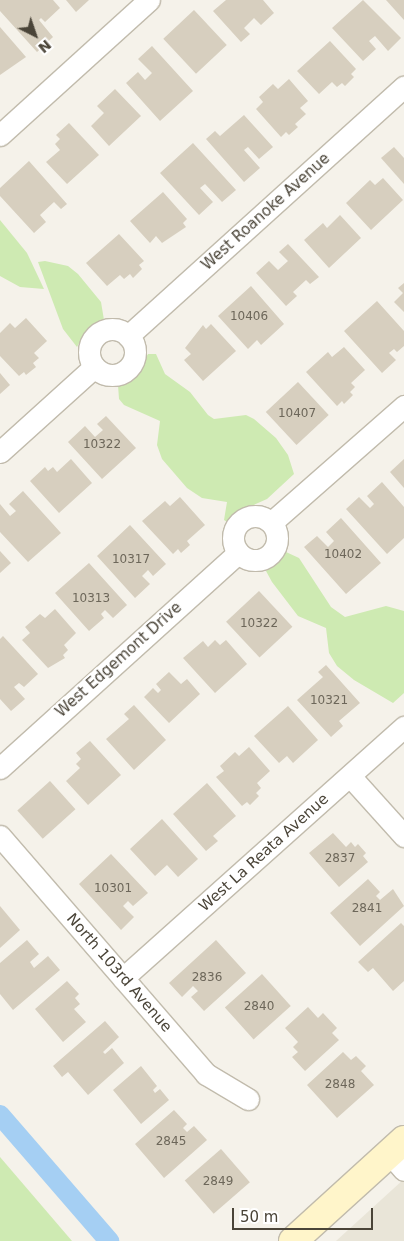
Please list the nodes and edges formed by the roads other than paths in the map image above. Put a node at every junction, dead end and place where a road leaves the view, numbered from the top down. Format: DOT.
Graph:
graph roads {
  1 [pos="149,0"];
  2 [pos="404,87"];
  3 [pos="0,135"];
  4 [pos="128,336"];
  5 [pos="94,366"];
  6 [pos="404,406"];
  7 [pos="0,452"];
  8 [pos="272,522"];
  9 [pos="238,553"];
  10 [pos="404,728"];
  11 [pos="0,768"];
  12 [pos="350,776"];
  13 [pos="0,836"];
  14 [pos="404,836"];
  15 [pos="123,978"];
  16 [pos="248,1099"];
  17 [pos="399,1155"];
  18 [pos="293,1241"];
  1 -- 3 [label="street"];
  2 -- 4 [label="street, West Roanoke Avenue"];
  4 -- 5 [label="street"];
  4 -- 5 [label="street"];
  5 -- 7 [label="street"];
  6 -- 8 [label="street"];
  8 -- 9 [label="street"];
  8 -- 9 [label="street"];
  9 -- 11 [label="street, West Edgemont Drive"];
  10 -- 12 [label="street, West La Reata Avenue"];
  12 -- 14 [label="street"];
  12 -- 15 [label="street, West La Reata Avenue"];
  13 -- 15 [label="street, North 103rd Avenue"];
  15 -- 16 [label="street, North 103rd Avenue"];
  17 -- 18 [label="main road"];
}
